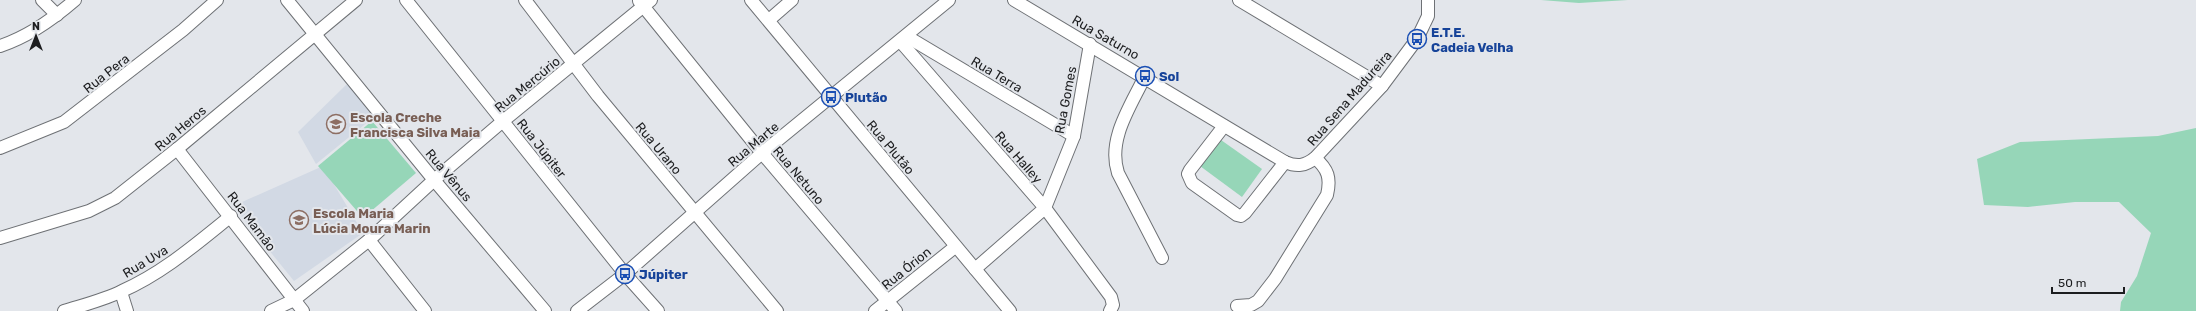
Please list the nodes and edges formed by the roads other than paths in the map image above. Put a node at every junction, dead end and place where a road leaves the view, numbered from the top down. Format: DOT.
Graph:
graph roads {
  1 [pos="42,0"];
  2 [pos="75,0"];
  3 [pos="217,0"];
  4 [pos="287,0"];
  5 [pos="356,0"];
  6 [pos="406,0"];
  7 [pos="525,0"];
  8 [pos="752,0"];
  9 [pos="792,0"];
  10 [pos="949,0"];
  11 [pos="1014,0"];
  12 [pos="1239,0"];
  13 [pos="1428,0"];
  14 [pos="644,2"];
  15 [pos="57,15"];
  16 [pos="769,20"];
  17 [pos="315,33"];
  18 [pos="903,39"];
  19 [pos="1090,44"];
  20 [pos="0,46"];
  21 [pos="574,65"];
  22 [pos="1145,76"];
  23 [pos="1382,86"];
  24 [pos="831,97"];
  25 [pos="503,121"];
  26 [pos="1224,126"];
  27 [pos="1074,136"];
  28 [pos="0,148"];
  29 [pos="177,149"];
  30 [pos="762,153"];
  31 [pos="1315,158"];
  32 [pos="1285,162"];
  33 [pos="1303,165"];
  34 [pos="434,180"];
  35 [pos="1045,208"];
  36 [pos="695,213"];
  37 [pos="231,216"];
  38 [pos="0,238"];
  39 [pos="369,240"];
  40 [pos="955,247"];
  41 [pos="1162,258"];
  42 [pos="975,269"];
  43 [pos="625,274"];
  44 [pos="121,292"];
  45 [pos="294,300"];
  46 [pos="887,301"];
  47 [pos="1237,306"];
  48 [pos="64,311"];
  49 [pos="127,311"];
  50 [pos="271,311"];
  51 [pos="303,311"];
  52 [pos="425,311"];
  53 [pos="545,311"];
  54 [pos="577,311"];
  55 [pos="658,311"];
  56 [pos="777,311"];
  57 [pos="875,311"];
  58 [pos="896,311"];
  59 [pos="1010,311"];
  60 [pos="1110,311"];
  1 -- 15 [label="street"];
  2 -- 15 [label="street"];
  3 -- 28 [label="street, Rua Pera"];
  4 -- 17 [label="street, Rua Vênus"];
  5 -- 17 [label="street, Rua Heros"];
  6 -- 25 [label="street, Rua Júpiter"];
  7 -- 21 [label="street, Rua Urano"];
  8 -- 16 [label="street, Rua Plutão"];
  9 -- 16 [label="street"];
  10 -- 18 [label="street, Rua Marte"];
  11 -- 19 [label="street, Rua Saturno"];
  12 -- 23 [label="street"];
  13 -- 23 [label="street, Rua Sena Madureira"];
  14 -- 21 [label="street, Rua Mercúrio"];
  14 -- 30 [label="street, Rua Netuno"];
  15 -- 20 [label="street"];
  16 -- 24 [label="street, Rua Plutão"];
  17 -- 29 [label="street, Rua Heros"];
  17 -- 34 [label="street, Rua Vênus"];
  18 -- 24 [label="street, Rua Marte"];
  18 -- 27 [label="street, Rua Terra"];
  18 -- 35 [label="street, Rua Halley"];
  19 -- 22 [label="street, Rua Saturno"];
  19 -- 27 [label="street, Rua Gomes"];
  21 -- 25 [label="street, Rua Mercúrio"];
  21 -- 36 [label="street, Rua Urano"];
  22 -- 26 [label="street, Rua Saturno"];
  22 -- 41 [label="street"];
  23 -- 31 [label="street, Rua Sena Madureira"];
  24 -- 30 [label="street, Rua Marte"];
  24 -- 40 [label="street, Rua Plutão"];
  25 -- 34 [label="street, Rua Mercúrio"];
  25 -- 43 [label="street, Rua Júpiter"];
  26 -- 32 [label="street, Rua Saturno"];
  26 -- 32 [label="street"];
  27 -- 35 [label="street, Rua Gomes"];
  29 -- 37 [label="street, Rua Mamão"];
  29 -- 38 [label="street, Rua Heros"];
  30 -- 36 [label="street, Rua Marte"];
  30 -- 46 [label="street, Rua Netuno"];
  31 -- 33 [label="street, Rua Sena Madureira"];
  31 -- 47 [label="street"];
  32 -- 33 [label="street, Rua Saturno"];
  34 -- 39 [label="street, Rua Mercúrio"];
  34 -- 53 [label="street, Rua Vênus"];
  35 -- 42 [label="street, Rua Gomes"];
  35 -- 60 [label="street, Rua Halley"];
  36 -- 43 [label="street, Rua Marte"];
  36 -- 56 [label="street, Rua Urano"];
  37 -- 44 [label="street, Rua Uva"];
  37 -- 45 [label="street, Rua Mamão"];
  39 -- 45 [label="street, Rua Mercúrio"];
  39 -- 52 [label="street"];
  40 -- 42 [label="street, Rua Plutão"];
  40 -- 46 [label="street, Rua Órion"];
  42 -- 59 [label="street, Rua Plutão"];
  43 -- 54 [label="street, Rua Marte"];
  43 -- 55 [label="street, Rua Júpiter"];
  44 -- 48 [label="street, Rua Uva"];
  44 -- 49 [label="street"];
  45 -- 50 [label="street, Rua Mercúrio"];
  45 -- 51 [label="street, Rua Mamão"];
  46 -- 57 [label="street, Rua Órion"];
  46 -- 58 [label="street, Rua Netuno"];
}
